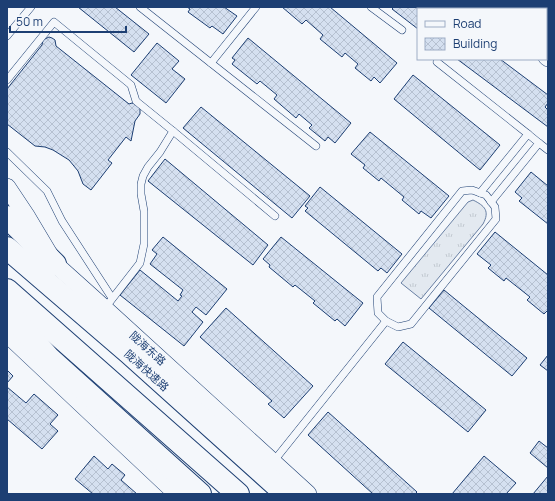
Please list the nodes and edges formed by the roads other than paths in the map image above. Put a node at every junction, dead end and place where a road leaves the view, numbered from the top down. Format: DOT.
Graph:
graph roads {
  1 [pos="31,7"];
  2 [pos="140,7"];
  3 [pos="256,7"];
  4 [pos="371,7"];
  5 [pos="402,30"];
  6 [pos="7,36"];
  7 [pos="437,62"];
  8 [pos="211,63"];
  9 [pos="7,80"];
  10 [pos="173,131"];
  11 [pos="528,134"];
  12 [pos="539,143"];
  13 [pos="316,146"];
  14 [pos="548,150"];
  15 [pos="7,152"];
  16 [pos="7,187"];
  17 [pos="480,193"];
  18 [pos="491,202"];
  19 [pos="275,216"];
  20 [pos="7,217"];
  21 [pos="7,248"];
  22 [pos="55,264"];
  23 [pos="7,290"];
  24 [pos="108,303"];
  25 [pos="7,310"];
  26 [pos="386,321"];
  27 [pos="7,334"];
  28 [pos="273,462"];
  29 [pos="177,494"];
  30 [pos="200,494"];
  31 [pos="238,494"];
  32 [pos="286,494"];
  33 [pos="308,494"];
  1 -- 6 [label="lane"];
  2 -- 8 [label="lane"];
  3 -- 8 [label="lane"];
  4 -- 5 [label="lane"];
  7 -- 11 [label="lane"];
  8 -- 13 [label="lane"];
  9 -- 10 [label="lane"];
  10 -- 19 [label="lane"];
  10 -- 24 [label="lane"];
  11 -- 12 [label="lane"];
  11 -- 17 [label="lane"];
  12 -- 14 [label="lane"];
  12 -- 18 [label="lane"];
  15 -- 24 [label="lane"];
  16 -- 22 [label="street, 陇海东路"];
  17 -- 18 [label="lane"];
  17 -- 26 [label="lane"];
  18 -- 26 [label="lane"];
  20 -- 22 [label="highway"];
  21 -- 32 [label="highway, 陇海快速路"];
  22 -- 24 [label="street, 陇海东路"];
  23 -- 31 [label="highway"];
  24 -- 28 [label="street, 陇海东路"];
  25 -- 30 [label="highway"];
  26 -- 28 [label="lane"];
  27 -- 29 [label="street"];
  28 -- 33 [label="street, 陇海东路"];
}
